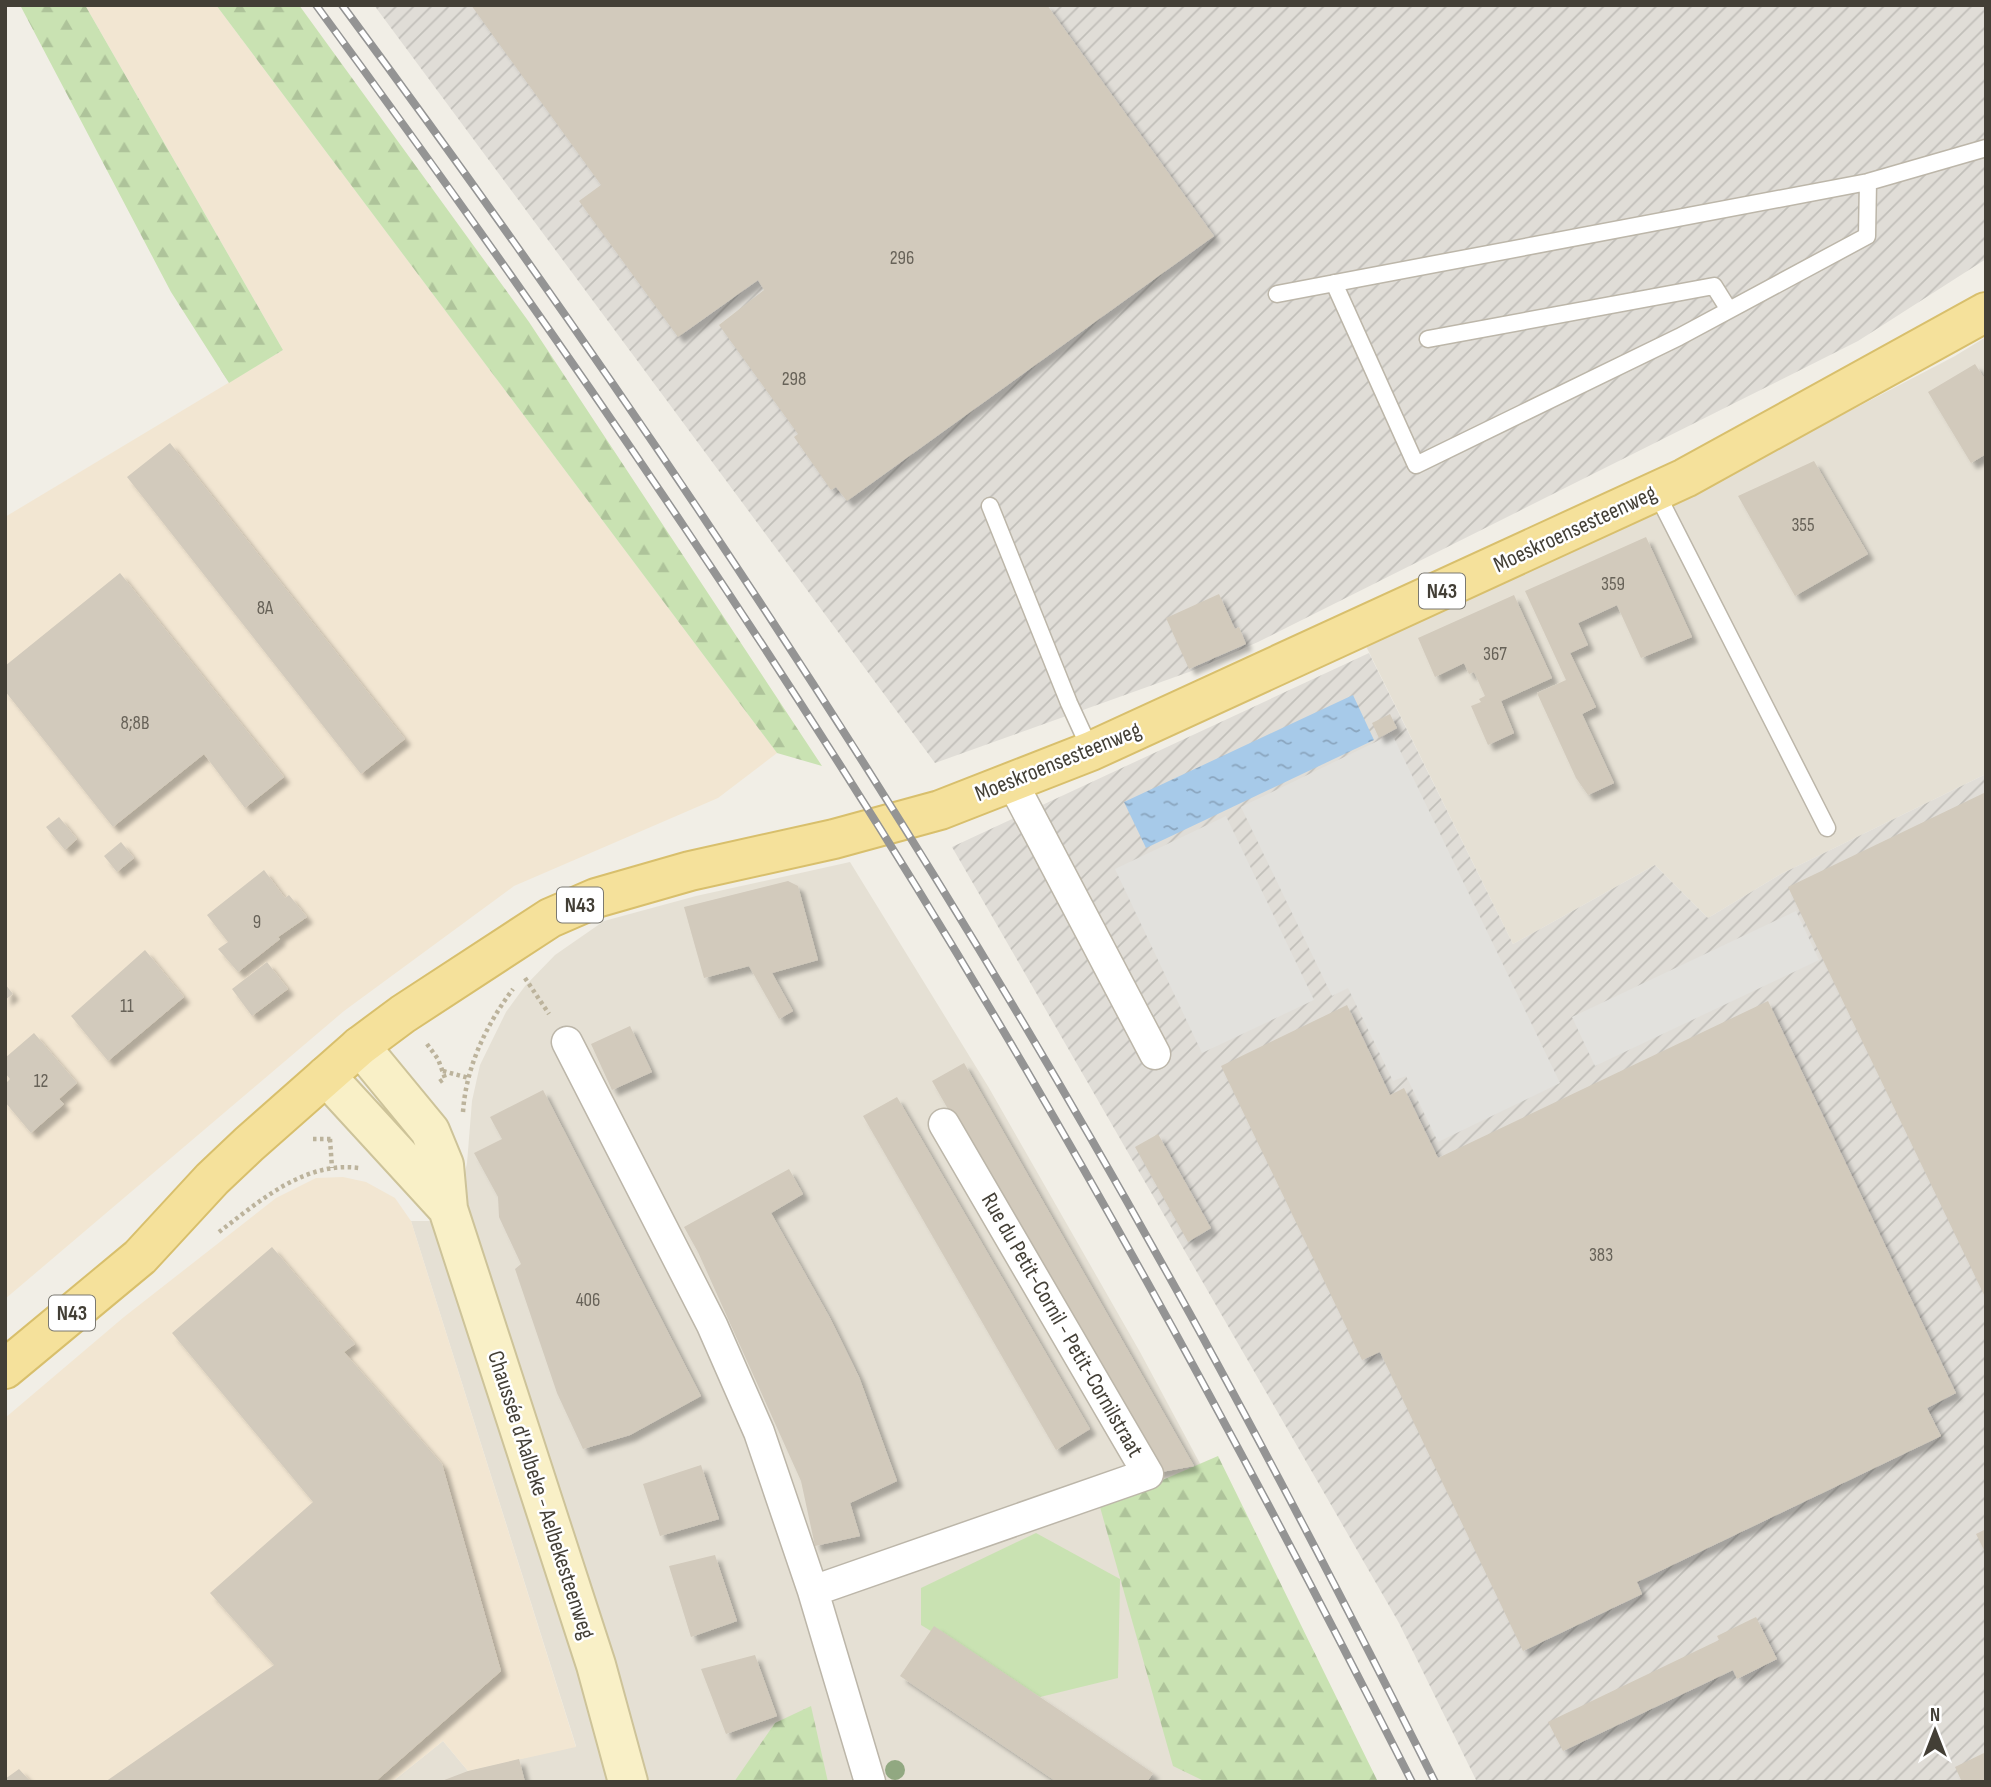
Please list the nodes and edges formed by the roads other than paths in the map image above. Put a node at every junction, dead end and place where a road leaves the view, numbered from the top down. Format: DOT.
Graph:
graph roads {
  1 [pos="1986,148"];
  2 [pos="1868,181"];
  3 [pos="1334,283"];
  4 [pos="1277,294"];
  5 [pos="1729,310"];
  6 [pos="1986,312"];
  7 [pos="1428,339"];
  8 [pos="1656,492"];
  9 [pos="990,506"];
  10 [pos="1091,751"];
  11 [pos="1012,782"];
  12 [pos="1827,828"];
  13 [pos="567,1042"];
  14 [pos="360,1046"];
  15 [pos="1155,1054"];
  16 [pos="327,1076"];
  17 [pos="944,1124"];
  18 [pos="448,1209"];
  19 [pos="5,1369"];
  20 [pos="813,1591"];
  21 [pos="628,1782"];
  22 [pos="870,1782"];
  1 -- 2 [label="lane"];
  2 -- 3 [label="lane"];
  2 -- 5 [label="lane"];
  3 -- 4 [label="lane"];
  3 -- 5 [label="lane"];
  5 -- 7 [label="lane"];
  6 -- 8 [label="main road, Moeskroensesteenweg / N43"];
  8 -- 10 [label="main road, Moeskroensesteenweg / N43"];
  8 -- 12 [label="lane"];
  9 -- 10 [label="lane"];
  10 -- 11 [label="main road, Moeskroensesteenweg / N43"];
  11 -- 14 [label="main road, Moeskroensesteenweg / N43"];
  11 -- 15 [label="street"];
  13 -- 20 [label="street"];
  14 -- 16 [label="main road, N43"];
  14 -- 18 [label="main road, Chaussée d'Aalbeke - Aelbekesteenweg"];
  16 -- 18 [label="main road, Chaussée d'Aalbeke - Aelbekesteenweg"];
  16 -- 19 [label="main road, N43"];
  17 -- 20 [label="street, Rue du Petit-Cornil - Petit-Cornilstraat"];
  18 -- 21 [label="main road, Chaussée d'Aalbeke - Aelbekesteenweg"];
  20 -- 22 [label="street"];
}
